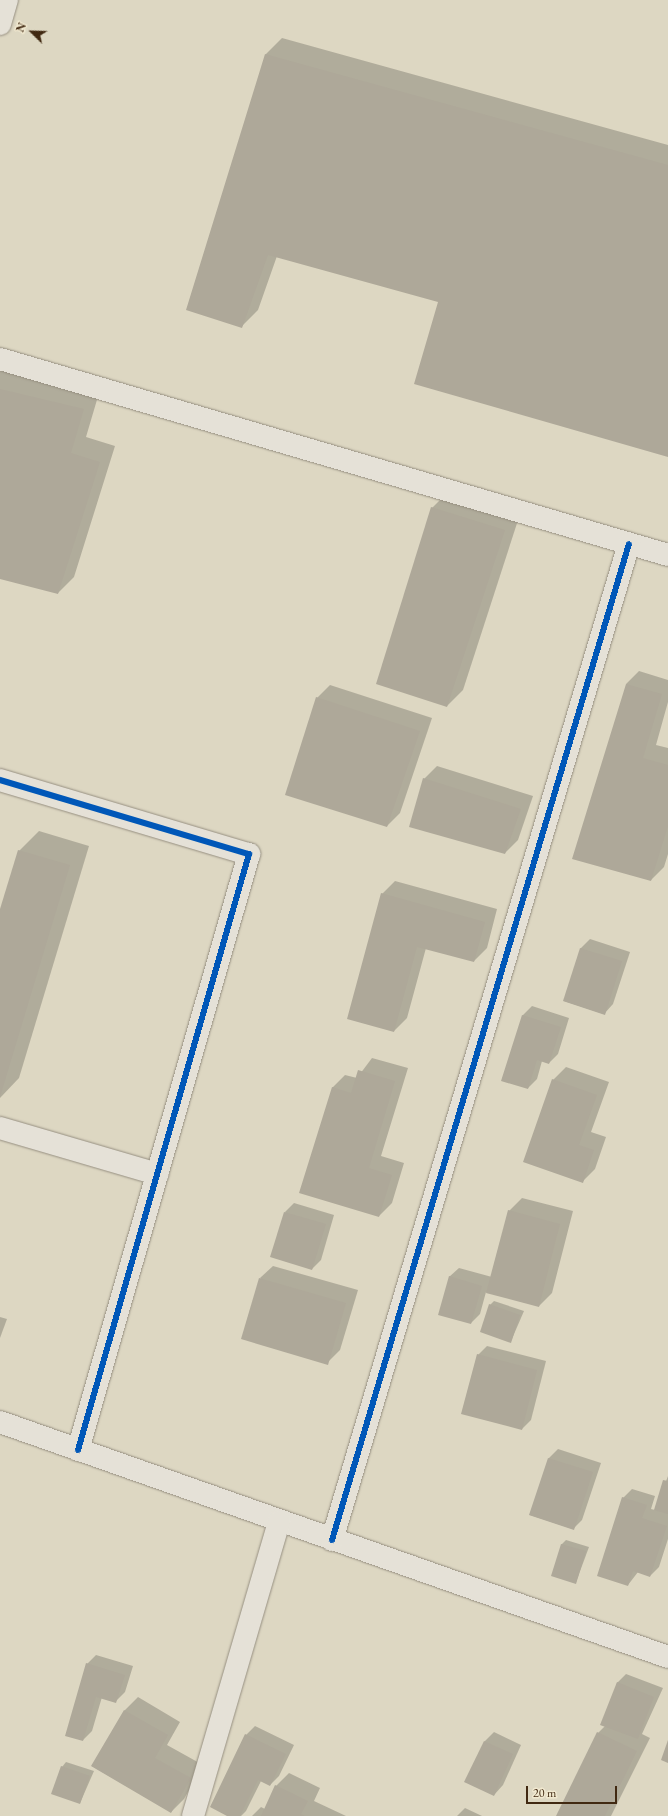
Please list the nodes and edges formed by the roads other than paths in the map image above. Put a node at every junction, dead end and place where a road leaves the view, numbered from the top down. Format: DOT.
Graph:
graph roads {
  1 [pos="7,0"];
  2 [pos="0,24"];
  3 [pos="0,359"];
  4 [pos="629,544"];
  5 [pos="668,555"];
  6 [pos="0,780"];
  7 [pos="0,1128"];
  8 [pos="157,1174"];
  9 [pos="0,1422"];
  10 [pos="78,1450"];
  11 [pos="279,1520"];
  12 [pos="332,1540"];
  13 [pos="668,1657"];
  14 [pos="192,1816"];
  1 -- 2 [label="street"];
  3 -- 4 [label="street"];
  4 -- 5 [label="street"];
  4 -- 12 [label="street"];
  6 -- 8 [label="street"];
  7 -- 8 [label="street"];
  8 -- 10 [label="street"];
  9 -- 10 [label="street"];
  10 -- 11 [label="street"];
  11 -- 12 [label="street"];
  11 -- 14 [label="street"];
  12 -- 13 [label="street"];
}
